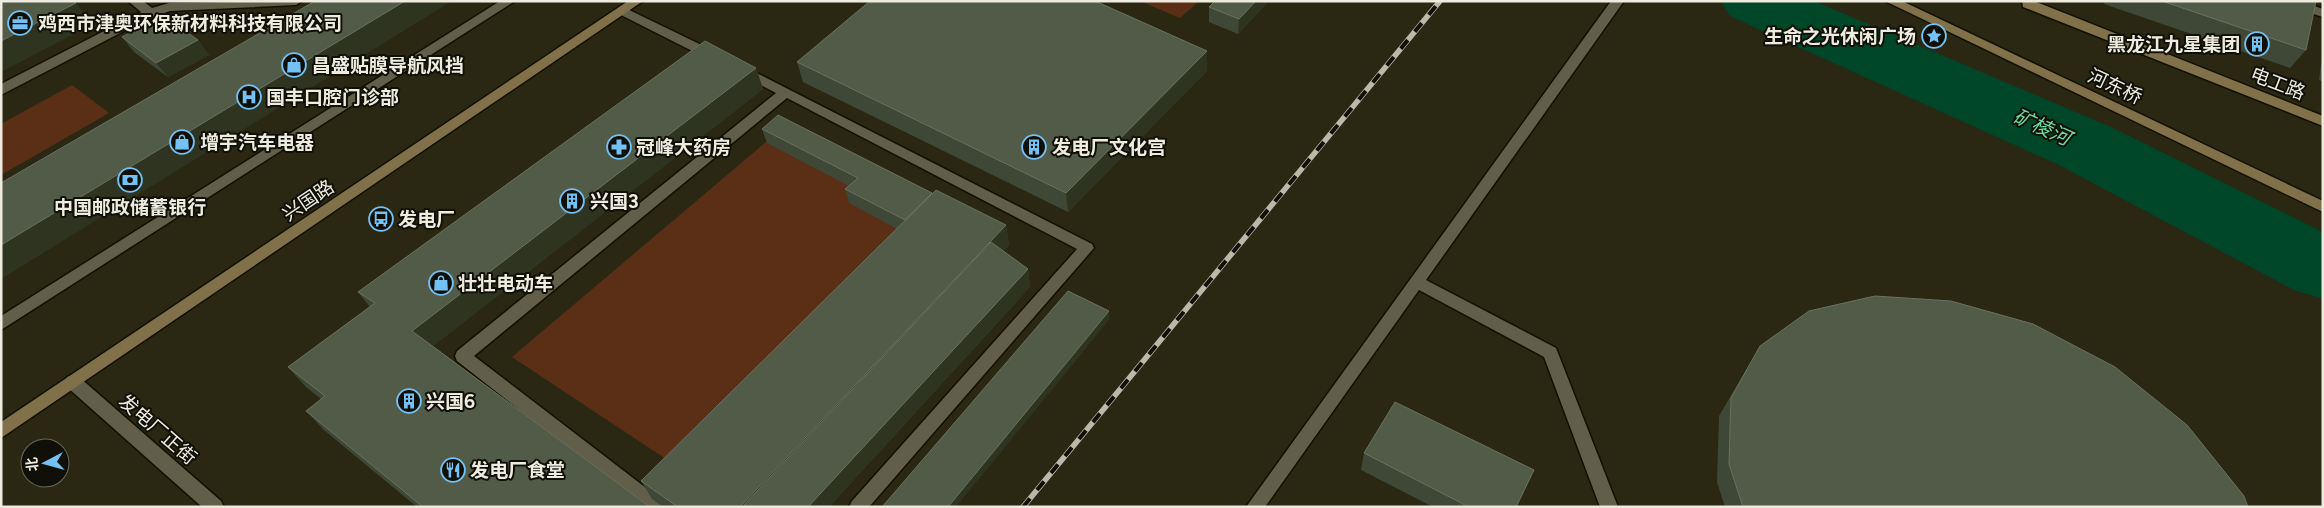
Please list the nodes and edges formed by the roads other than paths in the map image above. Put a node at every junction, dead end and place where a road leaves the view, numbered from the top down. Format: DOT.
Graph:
graph roads {
  1 [pos="134,1"];
  2 [pos="296,1"];
  3 [pos="509,1"];
  4 [pos="637,1"];
  5 [pos="1891,1"];
  6 [pos="2286,1"];
  7 [pos="2025,2"];
  8 [pos="1617,3"];
  9 [pos="623,11"];
  10 [pos="150,13"];
  11 [pos="2323,13"];
  12 [pos="1,90"];
  13 [pos="786,92"];
  14 [pos="2323,121"];
  15 [pos="2323,206"];
  16 [pos="1417,282"];
  17 [pos="1,324"];
  18 [pos="73,382"];
  19 [pos="1,431"];
  20 [pos="215,507"];
  21 [pos="657,507"];
  22 [pos="858,507"];
  23 [pos="1255,507"];
  24 [pos="1609,507"];
  1 -- 10 [label="lane"];
  2 -- 10 [label="lane"];
  3 -- 17 [label="lane"];
  4 -- 9 [label="main road, 兴国路"];
  5 -- 15 [label="main road, 河东桥"];
  6 -- 11 [label="lane"];
  7 -- 14 [label="main road, 电工路"];
  8 -- 16 [label="lane"];
  9 -- 13 [label="lane"];
  9 -- 18 [label="main road, 兴国路"];
  10 -- 12 [label="lane"];
  13 -- 21 [label="lane"];
  13 -- 22 [label="lane"];
  16 -- 23 [label="lane"];
  16 -- 24 [label="lane"];
  18 -- 19 [label="main road, 兴国路"];
  18 -- 20 [label="lane, 发电厂正街"];
}
